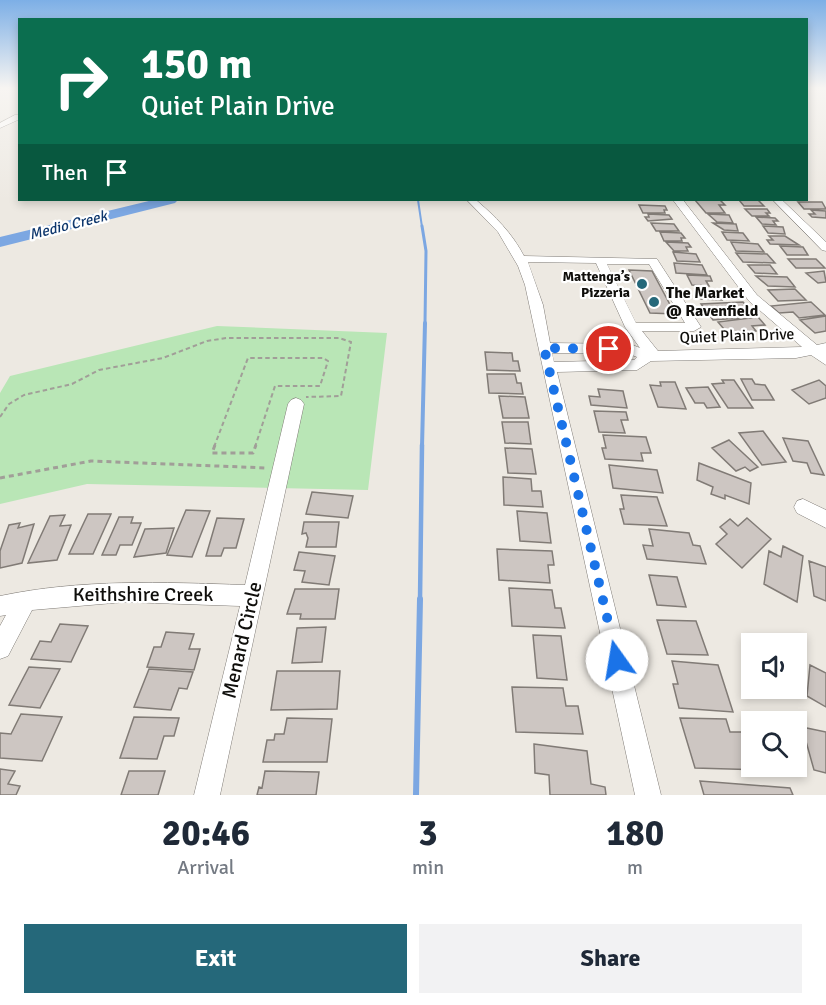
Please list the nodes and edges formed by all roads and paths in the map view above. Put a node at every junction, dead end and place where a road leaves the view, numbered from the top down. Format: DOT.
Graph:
graph roads {
  1 [pos="472,201"];
  2 [pos="679,201"];
  3 [pos="778,201"];
  4 [pos="826,248"];
  5 [pos="522,259"];
  6 [pos="600,260"];
  7 [pos="632,327"];
  8 [pos="544,348"];
  9 [pos="821,349"];
  10 [pos="651,356"];
  11 [pos="826,360"];
  12 [pos="549,368"];
  13 [pos="274,388"];
  14 [pos="297,400"];
  15 [pos="0,417"];
  16 [pos="0,478"];
  17 [pos="278,478"];
  18 [pos="803,507"];
  19 [pos="826,519"];
  20 [pos="252,596"];
  21 [pos="26,599"];
  22 [pos="0,606"];
  23 [pos="0,648"];
  24 [pos="207,795"];
  25 [pos="648,795"];
  1 -- 5 [label="street"];
  2 -- 9 [label="street"];
  3 -- 4 [label="street"];
  5 -- 6 [label="street"];
  5 -- 8 [label="street"];
  6 -- 7 [label="street"];
  6 -- 7 [label="street"];
  7 -- 10 [label="street"];
  8 -- 10 [label="street, Quiet Plain Drive"];
  8 -- 12 [label="street"];
  9 -- 10 [label="street, Quiet Plain Drive"];
  9 -- 11 [label="street"];
  10 -- 12 [label="street, Quiet Plain Drive"];
  12 -- 25 [label="street"];
  13 -- 13 [label="path"];
  14 -- 15 [label="path"];
  14 -- 17 [label="street, Menard Circle"];
  16 -- 17 [label="path"];
  17 -- 20 [label="street, Menard Circle"];
  18 -- 19 [label="street"];
  20 -- 21 [label="street, Keithshire Creek"];
  20 -- 24 [label="street, Menard Circle"];
  21 -- 22 [label="street, Keithshire Creek"];
  21 -- 23 [label="street"];
}
